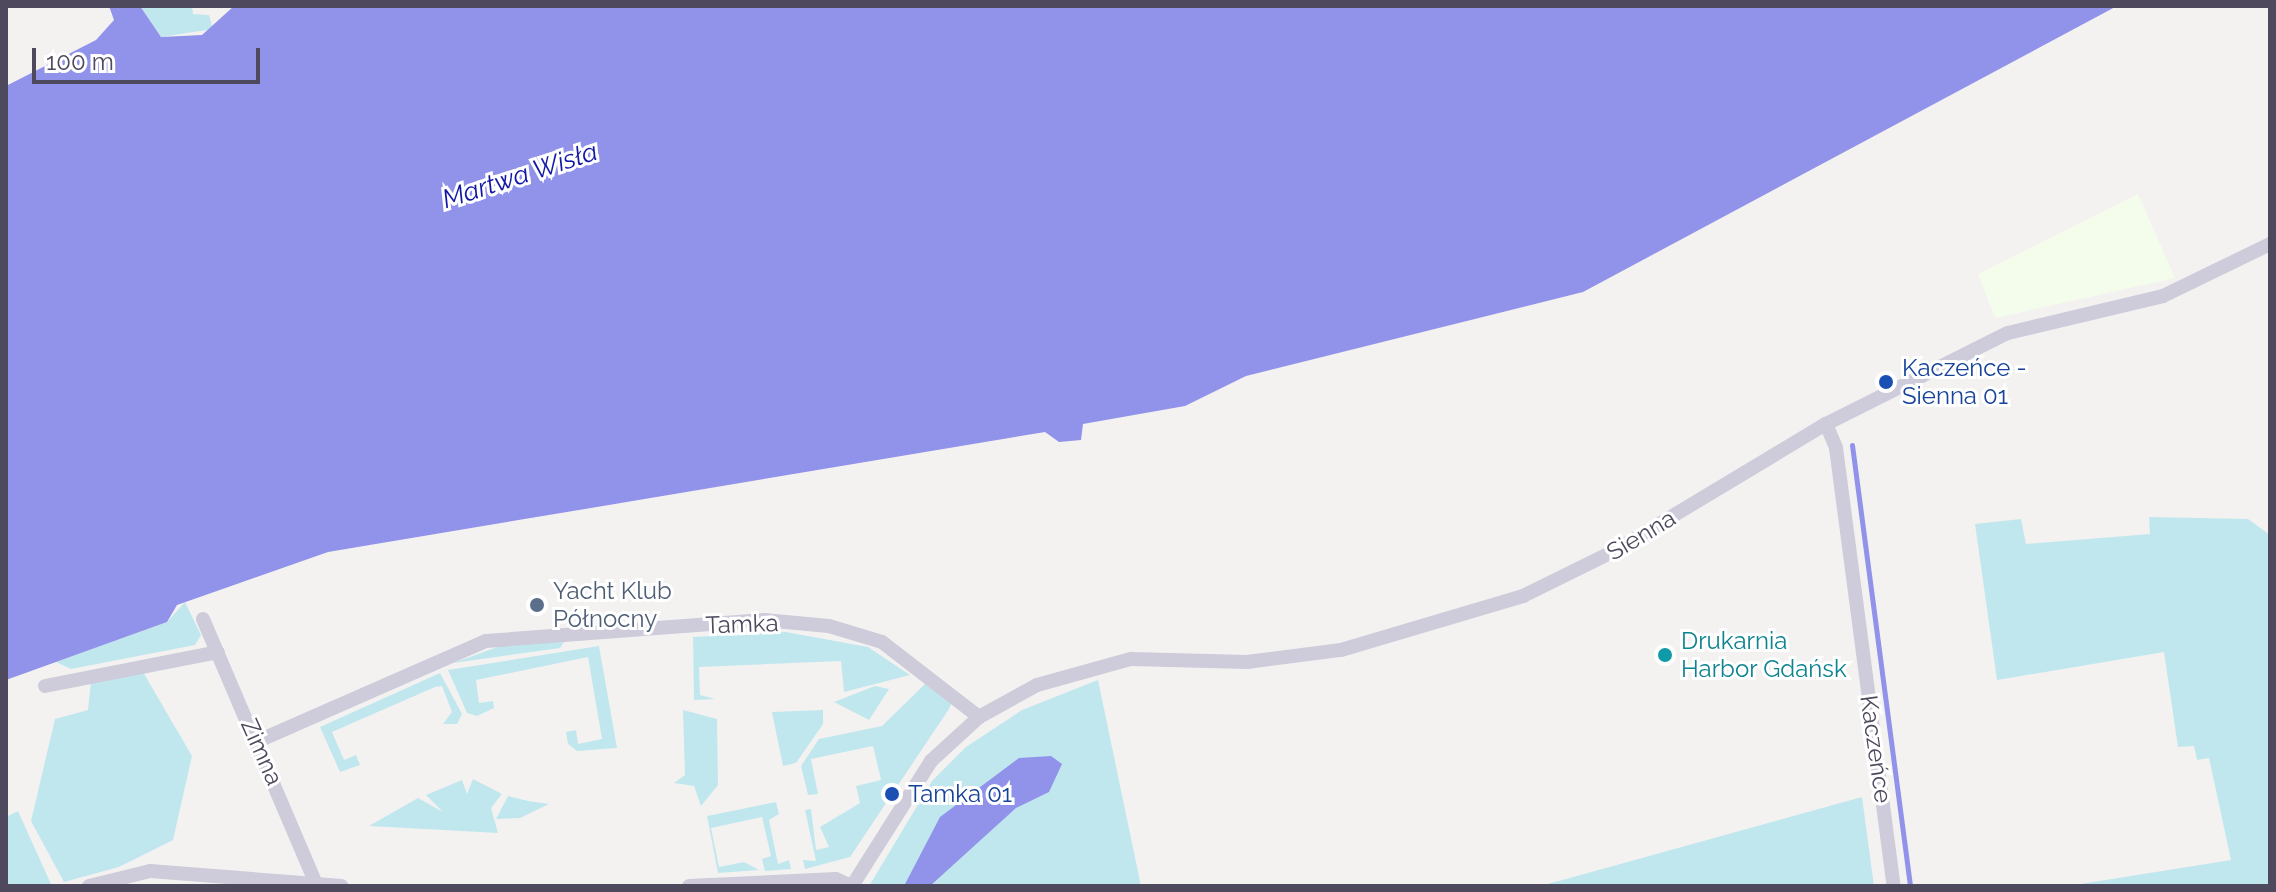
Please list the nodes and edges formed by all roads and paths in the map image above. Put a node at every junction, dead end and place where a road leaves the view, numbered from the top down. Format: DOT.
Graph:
graph roads {
  1 [pos="2270,244"];
  2 [pos="1826,424"];
  3 [pos="203,619"];
  4 [pos="218,652"];
  5 [pos="45,686"];
  6 [pos="979,717"];
  7 [pos="258,741"];
  8 [pos="317,885"];
  9 [pos="89,886"];
  10 [pos="341,886"];
  11 [pos="689,886"];
  12 [pos="851,886"];
  13 [pos="1894,886"];
  1 -- 2 [label="street, Sienna"];
  2 -- 6 [label="street, Sienna"];
  2 -- 13 [label="street, Kaczeńce"];
  3 -- 4 [label="street, Zimna"];
  4 -- 5 [label="street"];
  4 -- 7 [label="street, Zimna"];
  6 -- 7 [label="street, Tamka"];
  6 -- 12 [label="street, Sienna"];
  7 -- 8 [label="street, Zimna"];
  8 -- 9 [label="street"];
  8 -- 10 [label="street"];
  11 -- 12 [label="street"];
}
